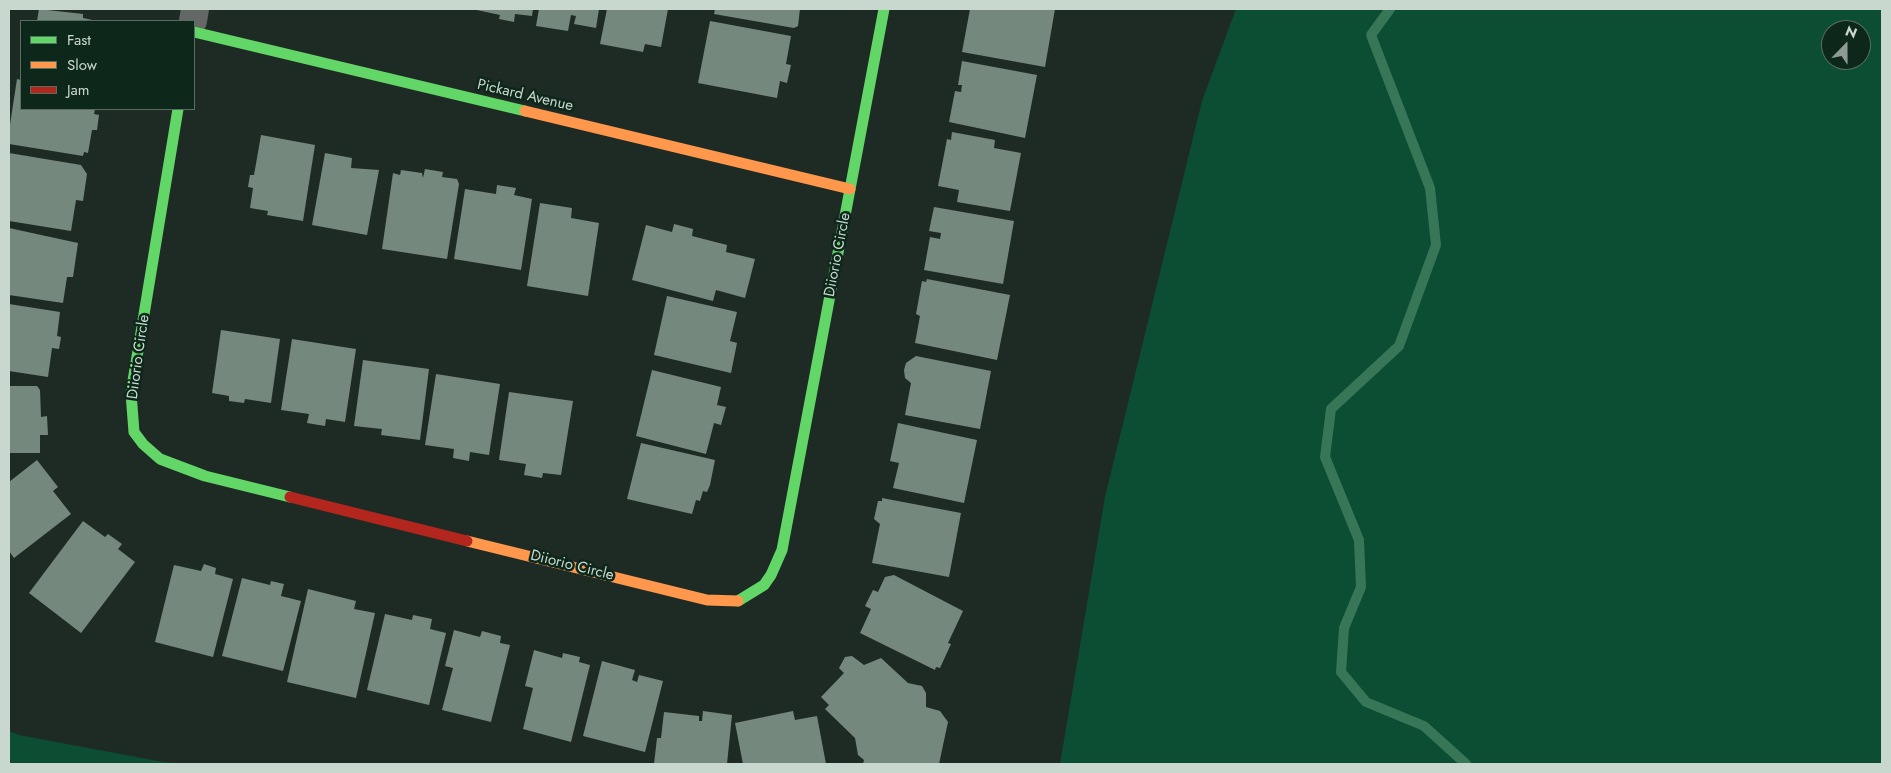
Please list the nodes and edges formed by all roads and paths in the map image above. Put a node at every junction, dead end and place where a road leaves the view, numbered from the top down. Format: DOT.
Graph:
graph roads {
  1 [pos="884,9"];
  2 [pos="195,32"];
  3 [pos="178,110"];
  4 [pos="850,189"];
  1 -- 4 [label="street, Diiorio Circle"];
  2 -- 4 [label="street, Pickard Avenue"];
  3 -- 4 [label="street, Diiorio Circle"];
}
